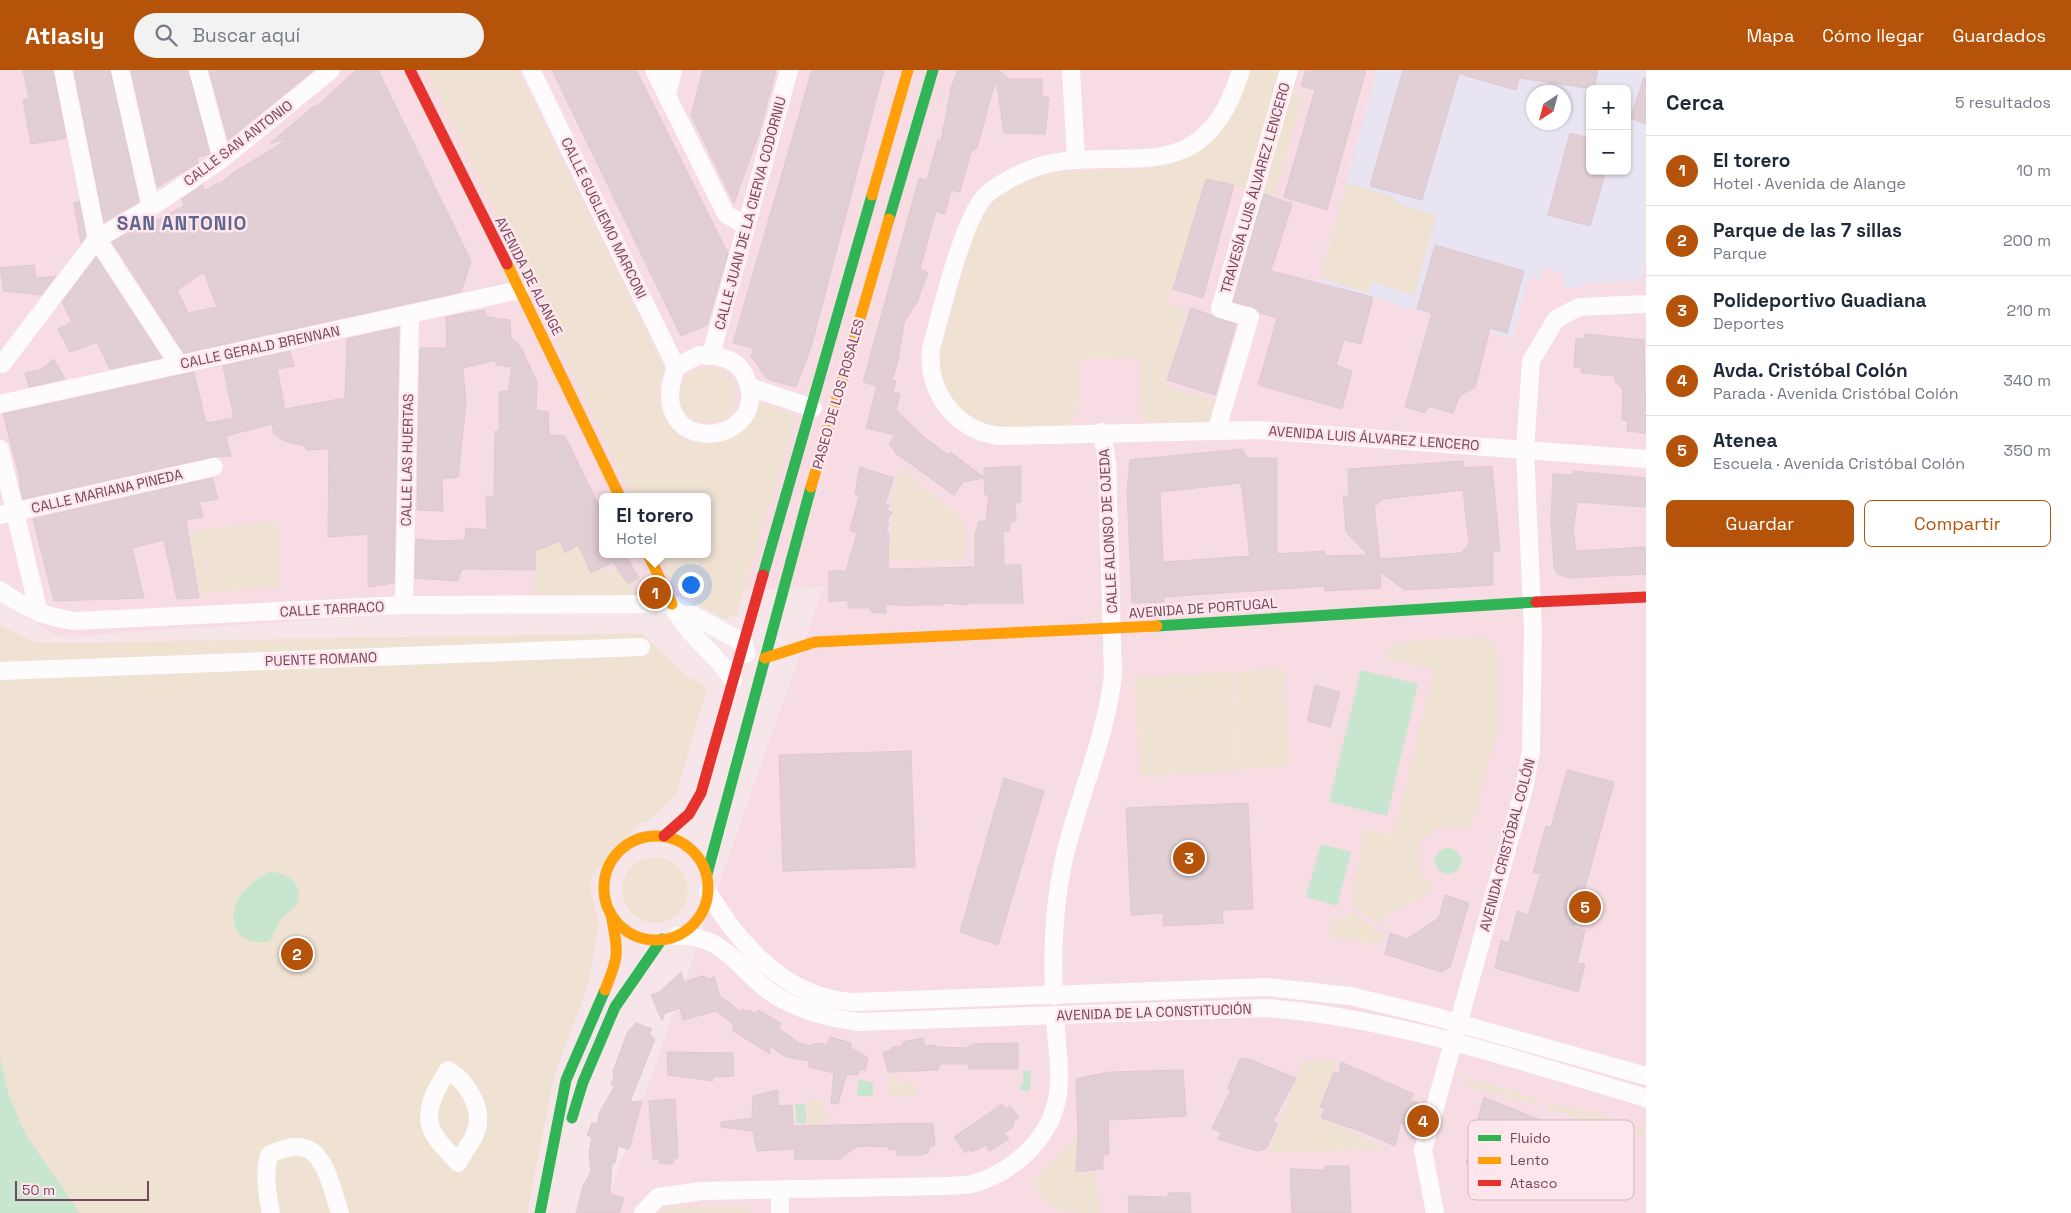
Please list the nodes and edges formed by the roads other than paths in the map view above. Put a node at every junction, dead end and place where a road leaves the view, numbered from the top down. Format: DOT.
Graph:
graph roads {
  1 [pos="63,70"];
  2 [pos="120,70"];
  3 [pos="198,70"];
  4 [pos="331,70"];
  5 [pos="410,70"];
  6 [pos="531,70"];
  7 [pos="654,70"];
  8 [pos="674,70"];
  9 [pos="789,70"];
  10 [pos="908,70"];
  11 [pos="933,70"];
  12 [pos="1071,70"];
  13 [pos="1241,70"];
  14 [pos="1289,70"];
  15 [pos="666,94"];
  16 [pos="222,159"];
  17 [pos="1076,160"];
  18 [pos="151,207"];
  19 [pos="746,226"];
  20 [pos="97,239"];
  21 [pos="519,290"];
  22 [pos="1646,304"];
  23 [pos="410,314"];
  24 [pos="711,355"];
  25 [pos="1,365"];
  26 [pos="179,365"];
  27 [pos="676,367"];
  28 [pos="750,387"];
  29 [pos="0,404"];
  30 [pos="814,408"];
  31 [pos="1217,429"];
  32 [pos="1102,432"];
  33 [pos="0,449"];
  34 [pos="1525,450"];
  35 [pos="1646,459"];
  36 [pos="214,467"];
  37 [pos="618,493"];
  38 [pos="8,514"];
  39 [pos="650,558"];
  40 [pos="0,590"];
  41 [pos="1646,597"];
  42 [pos="1531,602"];
  43 [pos="672,604"];
  44 [pos="404,605"];
  45 [pos="39,613"];
  46 [pos="1112,629"];
  47 [pos="744,643"];
  48 [pos="641,647"];
  49 [pos="765,658"];
  50 [pos="0,671"];
  51 [pos="734,680"];
  52 [pos="747,719"];
  53 [pos="664,836"];
  54 [pos="707,874"];
  55 [pos="708,892"];
  56 [pos="611,914"];
  57 [pos="669,937"];
  58 [pos="1054,996"];
  59 [pos="1055,1016"];
  60 [pos="1458,1024"];
  61 [pos="1454,1043"];
  62 [pos="1646,1076"];
  63 [pos="1646,1098"];
  64 [pos="569,1130"];
  65 [pos="780,1190"];
  66 [pos="271,1213"];
  67 [pos="340,1213"];
  68 [pos="540,1213"];
  69 [pos="643,1213"];
  70 [pos="780,1213"];
  71 [pos="1436,1213"];
  1 -- 20 [label="street"];
  2 -- 18 [label="street"];
  3 -- 16 [label="street"];
  4 -- 16 [label="street, CALLE SAN ANTONIO"];
  5 -- 21 [label="main road, AVENIDA DE ALANGE"];
  6 -- 27 [label="street, CALLE GUGLIEMO MARCONI"];
  7 -- 15 [label="street"];
  8 -- 15 [label="street"];
  9 -- 19 [label="street, CALLE JUAN DE LA CIERVA CODORNIU"];
  10 -- 30 [label="main road, PASEO DE LOS ROSALES"];
  11 -- 49 [label="main road, PASEO DE LOS ROSALES"];
  12 -- 17 [label="street"];
  13 -- 17 [label="street, AVENIDA LUIS ÁLVAREZ LENCERO"];
  14 -- 31 [label="street, TRAVESÍA LUIS ÁLVAREZ LENCERO"];
  15 -- 19 [label="street"];
  16 -- 18 [label="street, CALLE SAN ANTONIO"];
  17 -- 32 [label="street, AVENIDA LUIS ÁLVAREZ LENCERO"];
  18 -- 20 [label="street, CALLE SAN ANTONIO"];
  19 -- 24 [label="street, CALLE JUAN DE LA CIERVA CODORNIU"];
  20 -- 25 [label="street, CALLE SAN ANTONIO"];
  20 -- 26 [label="street"];
  21 -- 23 [label="street, CALLE GERALD BRENNAN"];
  21 -- 37 [label="main road, AVENIDA DE ALANGE"];
  22 -- 34 [label="street, AVENIDA CRISTÓBAL COLÓN"];
  23 -- 26 [label="street, CALLE GERALD BRENNAN"];
  23 -- 44 [label="street, CALLE LAS HUERTAS"];
  24 -- 27 [label="street"];
  24 -- 28 [label="street"];
  26 -- 29 [label="street, CALLE GERALD BRENNAN"];
  27 -- 28 [label="street"];
  28 -- 30 [label="street"];
  30 -- 47 [label="main road, PASEO DE LOS ROSALES"];
  31 -- 32 [label="street, AVENIDA LUIS ÁLVAREZ LENCERO"];
  31 -- 34 [label="street, AVENIDA LUIS ÁLVAREZ LENCERO"];
  32 -- 46 [label="street, CALLE ALONSO DE OJEDA"];
  33 -- 38 [label="street"];
  34 -- 35 [label="street, AVENIDA LUIS ÁLVAREZ LENCERO"];
  34 -- 42 [label="street, AVENIDA CRISTÓBAL COLÓN"];
  36 -- 38 [label="street, CALLE MARIANA PINEDA"];
  38 -- 45 [label="street"];
  39 -- 43 [label="main road"];
  40 -- 45 [label="street, CALLE TARRACO"];
  41 -- 42 [label="main road, AVENIDA DE PORTUGAL"];
  42 -- 46 [label="main road, AVENIDA DE PORTUGAL"];
  42 -- 60 [label="street, AVENIDA CRISTÓBAL COLÓN"];
  43 -- 44 [label="street, CALLE TARRACO"];
  43 -- 47 [label="street"];
  43 -- 51 [label="street"];
  44 -- 45 [label="street, CALLE TARRACO"];
  46 -- 49 [label="main road, AVENIDA DE PORTUGAL"];
  46 -- 58 [label="street, CALLE ALONSO DE OJEDA"];
  47 -- 51 [label="main road, PASEO DE LOS ROSALES"];
  47 -- 52 [label="street, PASEO DE LOS ROSALES"];
  48 -- 50 [label="street, PUENTE ROMANO"];
  49 -- 52 [label="main road, PASEO DE LOS ROSALES"];
  51 -- 53 [label="main road, PASEO DE LOS ROSALES"];
  52 -- 54 [label="main road, PASEO DE LOS ROSALES"];
  53 -- 54 [label="main road"];
  53 -- 56 [label="main road"];
  54 -- 55 [label="main road"];
  55 -- 57 [label="main road"];
  55 -- 58 [label="street, AVENIDA DE LA CONSTITUCIÓN"];
  56 -- 57 [label="main road"];
  56 -- 68 [label="main road"];
  57 -- 59 [label="street, AVENIDA DE LA CONSTITUCIÓN"];
  57 -- 64 [label="main road"];
  58 -- 60 [label="street, AVENIDA DE LA CONSTITUCIÓN"];
  59 -- 61 [label="street, AVENIDA DE LA CONSTITUCIÓN"];
  59 -- 65 [label="street"];
  60 -- 61 [label="street, AVENIDA CRISTÓBAL COLÓN"];
  60 -- 62 [label="street, AVENIDA DE LA CONSTITUCIÓN"];
  61 -- 63 [label="street, AVENIDA DE LA CONSTITUCIÓN"];
  61 -- 71 [label="street"];
  65 -- 69 [label="street"];
  65 -- 70 [label="street"];
  66 -- 67 [label="street"];
}
